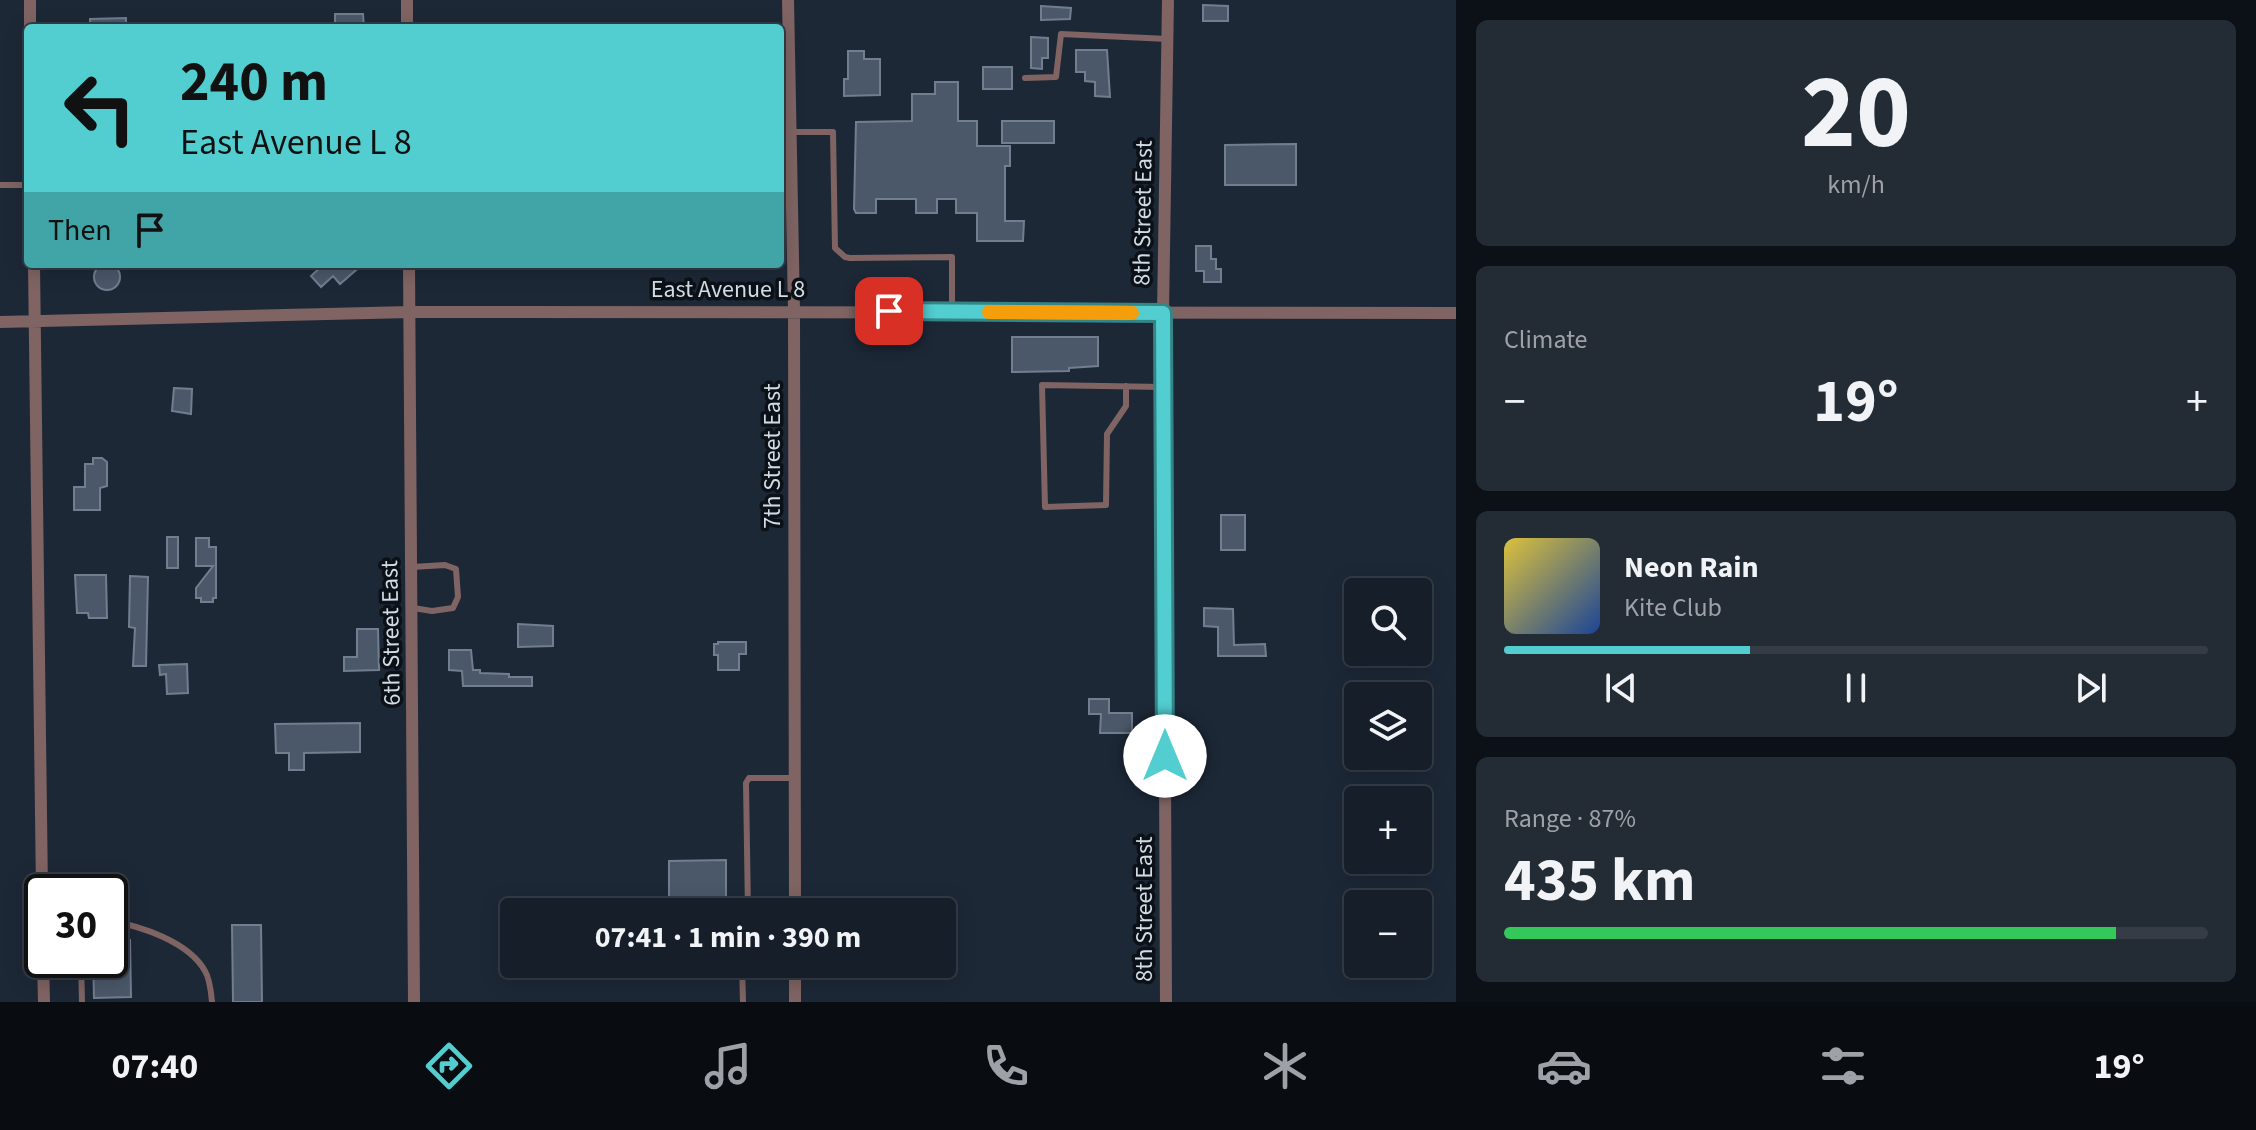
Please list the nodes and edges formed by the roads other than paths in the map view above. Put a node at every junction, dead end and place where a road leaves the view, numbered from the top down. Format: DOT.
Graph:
graph roads {
  1 [pos="30,0"];
  2 [pos="407,0"];
  3 [pos="788,0"];
  4 [pos="1168,0"];
  5 [pos="30,24"];
  6 [pos="407,24"];
  7 [pos="1168,39"];
  8 [pos="1025,78"];
  9 [pos="790,132"];
  10 [pos="0,185"];
  11 [pos="24,185"];
  12 [pos="34,268"];
  13 [pos="409,268"];
  14 [pos="794,310"];
  15 [pos="952,311"];
  16 [pos="410,312"];
  17 [pos="1163,313"];
  18 [pos="1456,313"];
  19 [pos="0,322"];
  20 [pos="35,322"];
  21 [pos="1126,386"];
  22 [pos="1163,387"];
  23 [pos="412,567"];
  24 [pos="413,608"];
  25 [pos="794,778"];
  26 [pos="42,874"];
  27 [pos="748,898"];
  28 [pos="795,898"];
  29 [pos="128,925"];
  30 [pos="43,978"];
  31 [pos="81,978"];
  32 [pos="742,978"];
  33 [pos="795,978"];
  34 [pos="44,1002"];
  35 [pos="82,1002"];
  36 [pos="212,1002"];
  37 [pos="414,1002"];
  38 [pos="743,1002"];
  39 [pos="795,1002"];
  40 [pos="1166,1002"];
  1 -- 5 [label="street"];
  2 -- 6 [label="street"];
  3 -- 9 [label="street, 7th Street East"];
  4 -- 7 [label="street, 8th Street East"];
  7 -- 8 [label="lane"];
  7 -- 17 [label="street, 8th Street East"];
  9 -- 14 [label="street, 7th Street East"];
  9 -- 15 [label="lane"];
  10 -- 11 [label="lane"];
  12 -- 20 [label="street"];
  13 -- 16 [label="street, 6th Street East"];
  14 -- 15 [label="street, East Avenue L 8"];
  14 -- 16 [label="street, East Avenue L 8"];
  14 -- 25 [label="street, 7th Street East"];
  15 -- 17 [label="street, East Avenue L 8"];
  16 -- 20 [label="street, East Avenue L 8"];
  16 -- 23 [label="street, 6th Street East"];
  17 -- 18 [label="street, East Avenue L 8"];
  17 -- 22 [label="street, 8th Street East"];
  19 -- 20 [label="street, East Avenue L 8"];
  20 -- 26 [label="street"];
  21 -- 21 [label="lane"];
  21 -- 22 [label="lane"];
  22 -- 40 [label="street, 8th Street East"];
  23 -- 24 [label="street, 6th Street East"];
  23 -- 24 [label="lane"];
  24 -- 37 [label="street, 6th Street East"];
  25 -- 27 [label="lane"];
  25 -- 28 [label="street, 7th Street East"];
  29 -- 36 [label="lane"];
  30 -- 34 [label="street"];
  31 -- 35 [label="lane"];
  32 -- 38 [label="lane"];
  33 -- 39 [label="street"];
}
